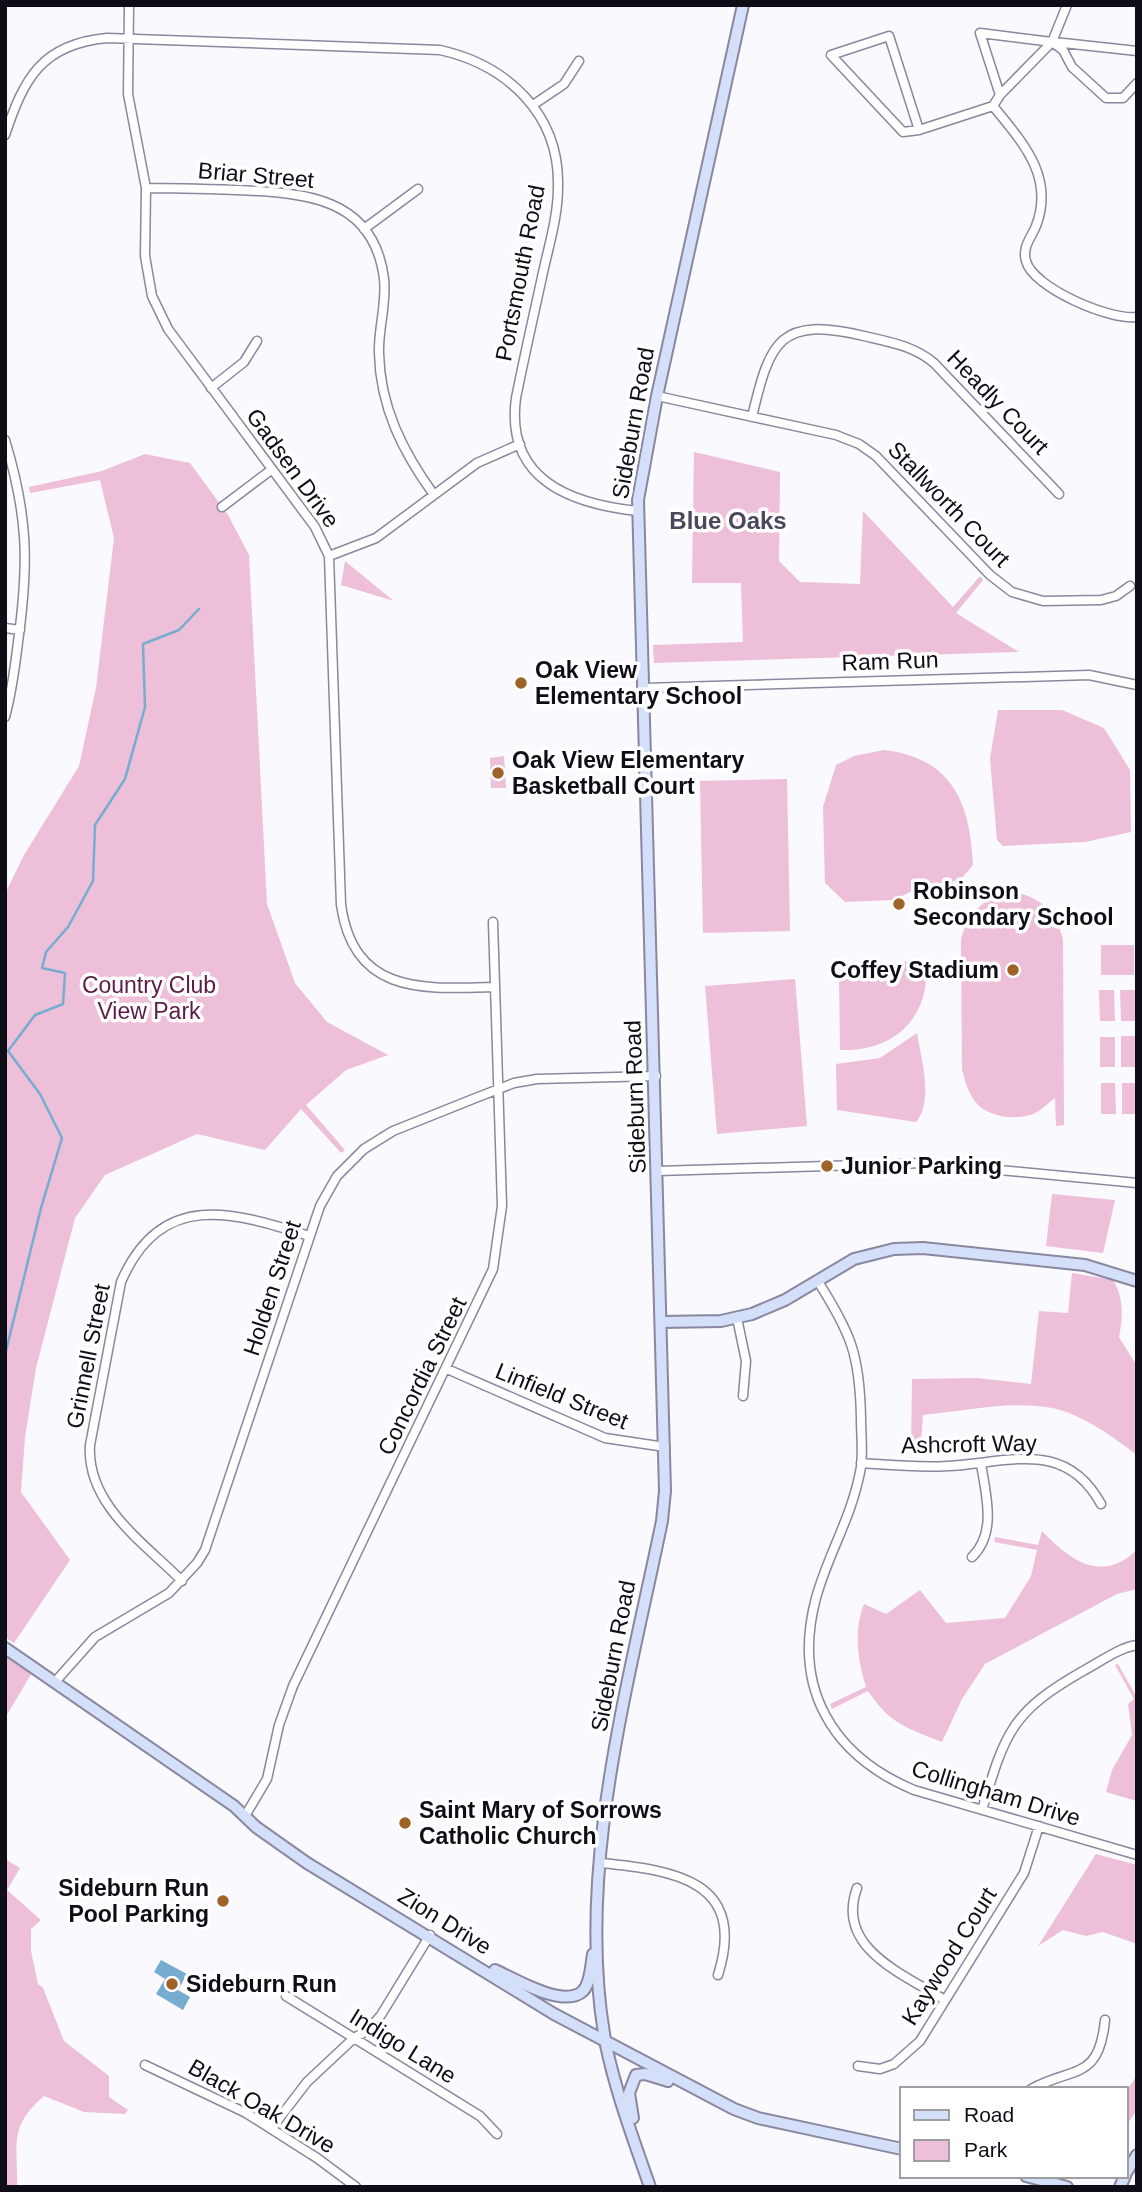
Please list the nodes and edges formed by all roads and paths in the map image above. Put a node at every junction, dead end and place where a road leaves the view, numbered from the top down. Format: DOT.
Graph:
graph roads {
  1 [pos="129,5"];
  2 [pos="743,5"];
  3 [pos="1068,5"];
  4 [pos="127,39"];
  5 [pos="1052,42"];
  6 [pos="1137,51"];
  7 [pos="579,61"];
  8 [pos="1137,83"];
  9 [pos="1000,95"];
  10 [pos="533,105"];
  11 [pos="992,106"];
  12 [pos="9,113"];
  13 [pos="919,130"];
  14 [pos="5,135"];
  15 [pos="146,188"];
  16 [pos="418,189"];
  17 [pos="364,229"];
  18 [pos="1136,319"];
  19 [pos="257,341"];
  20 [pos="211,388"];
  21 [pos="656,396"];
  22 [pos="752,417"];
  23 [pos="5,440"];
  24 [pos="520,444"];
  25 [pos="271,470"];
  26 [pos="1059,494"];
  27 [pos="434,495"];
  28 [pos="222,507"];
  29 [pos="638,511"];
  30 [pos="329,556"];
  31 [pos="1130,586"];
  32 [pos="5,628"];
  33 [pos="20,630"];
  34 [pos="1137,685"];
  35 [pos="644,688"];
  36 [pos="5,717"];
  37 [pos="493,922"];
  38 [pos="495,987"];
  39 [pos="656,1076"];
  40 [pos="498,1089"];
  41 [pos="658,1171"];
  42 [pos="1137,1183"];
  43 [pos="309,1236"];
  44 [pos="817,1280"];
  45 [pos="1137,1281"];
  46 [pos="737,1318"];
  47 [pos="662,1322"];
  48 [pos="447,1369"];
  49 [pos="743,1396"];
  50 [pos="665,1447"];
  51 [pos="861,1463"];
  52 [pos="981,1464"];
  53 [pos="1101,1504"];
  54 [pos="972,1557"];
  55 [pos="181,1581"];
  56 [pos="1137,1645"];
  57 [pos="5,1648"];
  58 [pos="55,1682"];
  59 [pos="982,1810"];
  60 [pos="245,1816"];
  61 [pos="1039,1826"];
  62 [pos="1137,1854"];
  63 [pos="601,1863"];
  64 [pos="857,1888"];
  65 [pos="598,1930"];
  66 [pos="430,1935"];
  67 [pos="463,1956"];
  68 [pos="718,1975"];
  69 [pos="286,1996"];
  70 [pos="945,2000"];
  71 [pos="1105,2020"];
  72 [pos="354,2038"];
  73 [pos="606,2044"];
  74 [pos="145,2065"];
  75 [pos="858,2066"];
  76 [pos="691,2087"];
  77 [pos="1037,2087"];
  78 [pos="271,2129"];
  79 [pos="497,2134"];
  80 [pos="900,2149"];
  81 [pos="1137,2155"];
  82 [pos="640,2159"];
  83 [pos="1128,2171"];
  84 [pos="1033,2178"];
  85 [pos="356,2187"];
  86 [pos="650,2187"];
  87 [pos="1067,2187"];
  1 -- 4 [label="street, Gadsen Drive"];
  2 -- 21 [label="street, Sideburn Road"];
  3 -- 5 [label="street"];
  4 -- 10 [label="street, Portsmouth Road"];
  4 -- 12 [label="street, Portsmouth Road"];
  4 -- 15 [label="street, Gadsen Drive"];
  5 -- 6 [label="street"];
  5 -- 8 [label="street"];
  5 -- 9 [label="street"];
  5 -- 9 [label="street"];
  7 -- 10 [label="street"];
  9 -- 11 [label="street"];
  10 -- 24 [label="street, Portsmouth Road"];
  11 -- 13 [label="street"];
  11 -- 18 [label="street"];
  12 -- 14 [label="street, Portsmouth Road"];
  13 -- 13 [label="street"];
  15 -- 17 [label="street, Briar Street"];
  15 -- 20 [label="street, Gadsen Drive"];
  16 -- 17 [label="street"];
  17 -- 27 [label="street, Briar Street"];
  19 -- 20 [label="street"];
  20 -- 25 [label="street, Gadsen Drive"];
  21 -- 22 [label="street, Stallworth Court"];
  21 -- 29 [label="street, Sideburn Road"];
  22 -- 26 [label="street, Headly Court"];
  22 -- 31 [label="street, Stallworth Court"];
  23 -- 33 [label="street"];
  24 -- 27 [label="street"];
  24 -- 29 [label="street, Portsmouth Road"];
  25 -- 28 [label="street"];
  25 -- 30 [label="street, Gadsen Drive"];
  27 -- 30 [label="street"];
  29 -- 35 [label="street, Sideburn Road"];
  30 -- 38 [label="street, Gadsen Drive"];
  32 -- 33 [label="street"];
  33 -- 36 [label="street"];
  34 -- 35 [label="street, Ram Run"];
  35 -- 39 [label="street, Sideburn Road"];
  37 -- 38 [label="street, Concordia Street"];
  38 -- 40 [label="street, Concordia Street"];
  39 -- 40 [label="street, Holden Street"];
  39 -- 41 [label="street, Sideburn Road"];
  40 -- 43 [label="street, Holden Street"];
  40 -- 48 [label="street, Concordia Street"];
  41 -- 42 [label="street"];
  41 -- 47 [label="street, Sideburn Road"];
  43 -- 55 [label="street, Holden Street"];
  43 -- 55 [label="street, Grinnell Street"];
  44 -- 45 [label="street"];
  44 -- 46 [label="street"];
  44 -- 51 [label="street, Collingham Drive"];
  46 -- 47 [label="street"];
  46 -- 49 [label="street"];
  47 -- 50 [label="street, Sideburn Road"];
  48 -- 50 [label="street, Linfield Street"];
  48 -- 60 [label="street, Concordia Street"];
  50 -- 63 [label="street, Sideburn Road"];
  51 -- 52 [label="street, Ashcroft Way"];
  51 -- 59 [label="street, Collingham Drive"];
  52 -- 53 [label="street, Ashcroft Way"];
  52 -- 54 [label="street"];
  55 -- 58 [label="street, Holden Street"];
  56 -- 59 [label="street"];
  57 -- 58 [label="street, Zion Drive"];
  58 -- 60 [label="street, Zion Drive"];
  59 -- 61 [label="street, Collingham Drive"];
  60 -- 66 [label="street, Zion Drive"];
  61 -- 62 [label="street, Collingham Drive"];
  61 -- 70 [label="street, Kaywood Court"];
  63 -- 65 [label="street, Sideburn Road"];
  63 -- 68 [label="street"];
  64 -- 70 [label="street"];
  65 -- 67 [label="street"];
  65 -- 73 [label="street, Sideburn Road"];
  66 -- 67 [label="street, Zion Drive"];
  66 -- 72 [label="street"];
  67 -- 73 [label="street, Zion Drive"];
  69 -- 72 [label="street, Indigo Lane"];
  70 -- 75 [label="street, Kaywood Court"];
  71 -- 77 [label="street"];
  72 -- 78 [label="street"];
  72 -- 79 [label="street, Indigo Lane"];
  73 -- 76 [label="street, Zion Drive"];
  73 -- 82 [label="street, Sideburn Road"];
  74 -- 78 [label="street, Black Oak Drive"];
  76 -- 80 [label="street, Zion Drive"];
  76 -- 82 [label="street"];
  78 -- 85 [label="street, Black Oak Drive"];
  81 -- 83 [label="street"];
  82 -- 86 [label="street, Sideburn Road"];
  84 -- 87 [label="street"];
}
